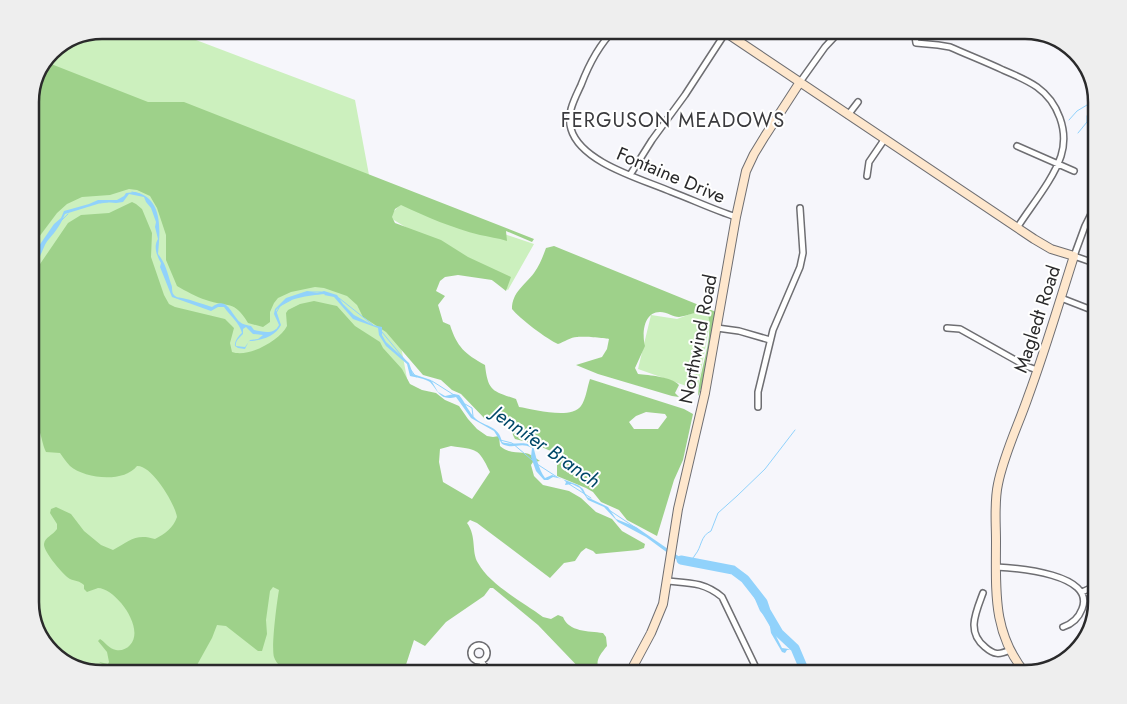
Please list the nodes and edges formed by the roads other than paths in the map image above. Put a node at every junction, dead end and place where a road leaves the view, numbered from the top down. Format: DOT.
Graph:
graph roads {
  1 [pos="606,39"];
  2 [pos="719,39"];
  3 [pos="736,39"];
  4 [pos="915,39"];
  5 [pos="830,40"];
  6 [pos="800,82"];
  7 [pos="858,102"];
  8 [pos="848,115"];
  9 [pos="884,140"];
  10 [pos="1017,146"];
  11 [pos="1058,164"];
  12 [pos="1074,171"];
  13 [pos="630,175"];
  14 [pos="867,176"];
  15 [pos="800,208"];
  16 [pos="736,217"];
  17 [pos="1088,220"];
  18 [pos="1017,228"];
  19 [pos="1074,256"];
  20 [pos="1088,261"];
  21 [pos="1061,298"];
  22 [pos="1088,308"];
  23 [pos="717,328"];
  24 [pos="947,328"];
  25 [pos="770,340"];
  26 [pos="1038,370"];
  27 [pos="758,407"];
  28 [pos="996,567"];
  29 [pos="667,581"];
  30 [pos="1088,589"];
  31 [pos="1082,592"];
  32 [pos="983,593"];
  33 [pos="1064,627"];
  34 [pos="1010,650"];
  35 [pos="481,661"];
  36 [pos="484,665"];
  37 [pos="634,665"];
  38 [pos="755,665"];
  39 [pos="1020,665"];
  1 -- 13 [label="street, Fontaine Drive"];
  2 -- 13 [label="street"];
  3 -- 6 [label="street, Magledt Road"];
  4 -- 11 [label="street"];
  5 -- 6 [label="street, Northwind Road"];
  6 -- 8 [label="street, Magledt Road"];
  6 -- 16 [label="street, Northwind Road"];
  7 -- 8 [label="street"];
  8 -- 9 [label="street, Magledt Road"];
  9 -- 14 [label="street"];
  9 -- 18 [label="street, Magledt Road"];
  10 -- 11 [label="street"];
  11 -- 12 [label="street"];
  11 -- 18 [label="street"];
  13 -- 16 [label="street, Fontaine Drive"];
  15 -- 25 [label="street"];
  16 -- 23 [label="street, Northwind Road"];
  17 -- 19 [label="street"];
  18 -- 19 [label="street, Magledt Road"];
  19 -- 20 [label="street"];
  19 -- 21 [label="street, Magledt Road"];
  21 -- 22 [label="street"];
  21 -- 26 [label="street, Magledt Road"];
  23 -- 25 [label="street"];
  23 -- 29 [label="street, Northwind Road"];
  24 -- 26 [label="street"];
  25 -- 27 [label="street"];
  26 -- 28 [label="street, Magledt Road"];
  28 -- 31 [label="street"];
  28 -- 34 [label="street, Magledt Road"];
  29 -- 37 [label="street, Northwind Road"];
  29 -- 38 [label="street"];
  30 -- 31 [label="street"];
  31 -- 33 [label="street"];
  32 -- 34 [label="street"];
  34 -- 39 [label="street, Magledt Road"];
  35 -- 36 [label="street"];
}
